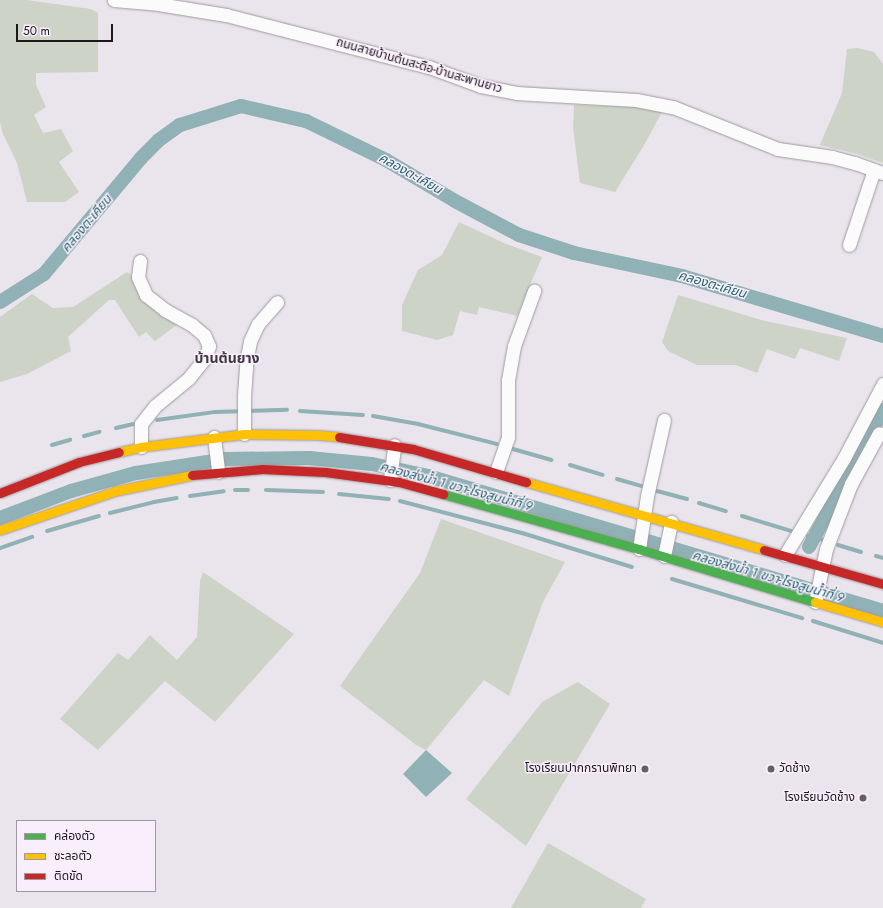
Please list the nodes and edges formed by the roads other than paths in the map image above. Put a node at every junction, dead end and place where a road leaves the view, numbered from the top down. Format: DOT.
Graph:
graph roads {
  1 [pos="114,0"];
  2 [pos="879,172"];
  3 [pos="849,245"];
  4 [pos="140,261"];
  5 [pos="534,291"];
  6 [pos="277,302"];
  7 [pos="883,384"];
  8 [pos="664,420"];
  9 [pos="879,433"];
  10 [pos="244,434"];
  11 [pos="215,443"];
  12 [pos="141,447"];
  13 [pos="393,451"];
  14 [pos="218,469"];
  15 [pos="496,472"];
  16 [pos="390,477"];
  17 [pos="0,492"];
  18 [pos="644,514"];
  19 [pos="671,522"];
  20 [pos="0,530"];
  21 [pos="639,546"];
  22 [pos="664,554"];
  23 [pos="785,555"];
  24 [pos="822,572"];
  25 [pos="883,584"];
  26 [pos="816,599"];
  27 [pos="883,622"];
  1 -- 2 [label="street, ถนนสายบ้านต้นสะตือ-บ้านสะพานยาว"];
  2 -- 3 [label="street"];
  4 -- 12 [label="street"];
  5 -- 15 [label="street"];
  6 -- 10 [label="street"];
  7 -- 23 [label="street"];
  8 -- 18 [label="street"];
  9 -- 24 [label="street"];
  10 -- 11 [label="main road"];
  10 -- 13 [label="main road"];
  11 -- 12 [label="main road"];
  11 -- 14 [label="street"];
  12 -- 17 [label="main road"];
  13 -- 15 [label="main road"];
  13 -- 16 [label="street"];
  14 -- 16 [label="main road"];
  14 -- 20 [label="main road"];
  15 -- 18 [label="main road"];
  16 -- 21 [label="main road"];
  18 -- 19 [label="main road"];
  18 -- 21 [label="street"];
  19 -- 22 [label="street"];
  19 -- 23 [label="main road"];
  21 -- 22 [label="main road"];
  22 -- 26 [label="main road"];
  23 -- 24 [label="main road"];
  24 -- 25 [label="main road"];
  24 -- 26 [label="street"];
  26 -- 27 [label="main road"];
}
